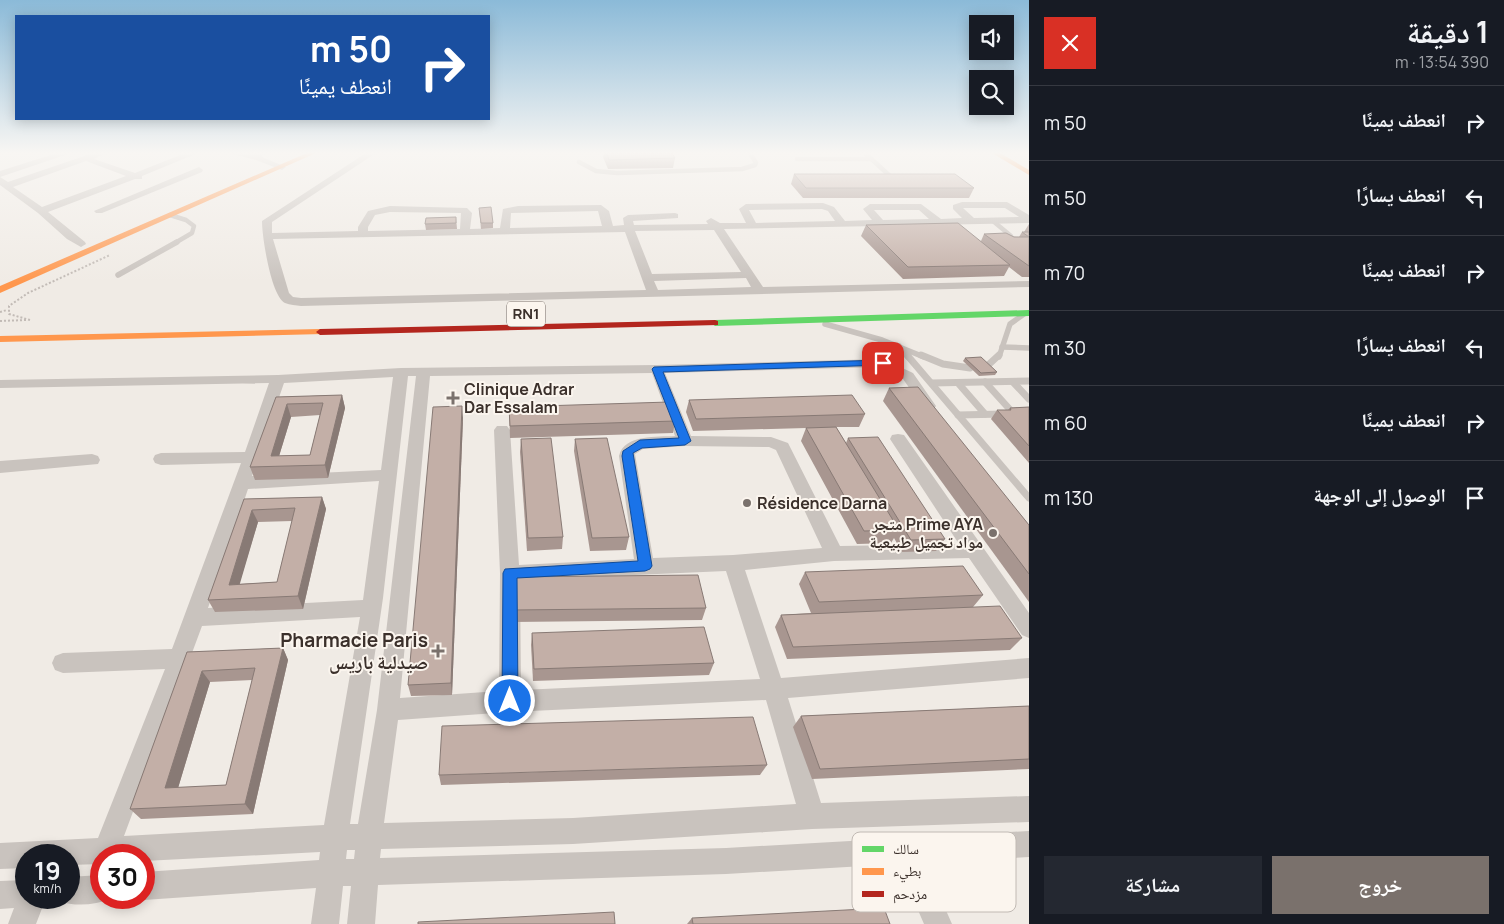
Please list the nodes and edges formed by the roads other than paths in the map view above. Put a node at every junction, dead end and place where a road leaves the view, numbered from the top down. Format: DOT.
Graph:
graph roads {
  1 [pos="19,196"];
  2 [pos="81,196"];
  3 [pos="135,196"];
  4 [pos="194,196"];
  5 [pos="214,196"];
  6 [pos="306,196"];
  7 [pos="41,211"];
  8 [pos="98,211"];
  9 [pos="170,215"];
  10 [pos="686,216"];
  11 [pos="701,217"];
  12 [pos="1029,220"];
  13 [pos="971,221"];
  14 [pos="993,221"];
  15 [pos="939,222"];
  16 [pos="880,223"];
  17 [pos="842,224"];
  18 [pos="717,226"];
  19 [pos="753,226"];
  20 [pos="608,228"];
  21 [pos="505,231"];
  22 [pos="465,232"];
  23 [pos="631,233"];
  24 [pos="363,234"];
  25 [pos="267,236"];
  26 [pos="724,236"];
  27 [pos="999,238"];
  28 [pos="81,244"];
  29 [pos="118,275"];
  30 [pos="748,275"];
  31 [pos="648,278"];
  32 [pos="1029,284"];
  33 [pos="1,287"];
  34 [pos="759,290"];
  35 [pos="653,292"];
  36 [pos="870,306"];
  37 [pos="1028,310"];
  38 [pos="811,320"];
  39 [pos="4,340"];
  40 [pos="899,346"];
  41 [pos="1002,347"];
  42 [pos="1029,348"];
  43 [pos="986,367"];
  44 [pos="970,368"];
  45 [pos="657,369"];
  46 [pos="401,372"];
  47 [pos="423,372"];
  48 [pos="278,379"];
  49 [pos="1029,381"];
  50 [pos="985,382"];
  51 [pos="1013,382"];
  52 [pos="932,383"];
  53 [pos="958,383"];
  54 [pos="0,384"];
  55 [pos="1029,399"];
  56 [pos="935,414"];
  57 [pos="985,414"];
  58 [pos="958,415"];
  59 [pos="502,430"];
  60 [pos="898,439"];
  61 [pos="685,441"];
  62 [pos="251,457"];
  63 [pos="161,459"];
  64 [pos="92,460"];
  65 [pos="0,467"];
  66 [pos="388,474"];
  67 [pos="242,483"];
  68 [pos="1029,498"];
  69 [pos="974,551"];
  70 [pos="834,554"];
  71 [pos="733,563"];
  72 [pos="645,566"];
  73 [pos="510,573"];
  74 [pos="371,608"];
  75 [pos="194,618"];
  76 [pos="1029,629"];
  77 [pos="179,659"];
  78 [pos="63,663"];
  79 [pos="1029,668"];
  80 [pos="774,689"];
  81 [pos="510,701"];
  82 [pos="388,710"];
  83 [pos="1029,809"];
  84 [pos="812,816"];
  85 [pos="369,836"];
  86 [pos="335,838"];
  87 [pos="108,844"];
  88 [pos="1029,844"];
  89 [pos="1016,845"];
  90 [pos="155,847"];
  91 [pos="90,851"];
  92 [pos="852,853"];
  93 [pos="0,856"];
  94 [pos="366,872"];
  95 [pos="332,873"];
  96 [pos="155,885"];
  97 [pos="15,894"];
  98 [pos="0,895"];
  99 [pos="28,909"];
  100 [pos="933,912"];
  101 [pos="22,924"];
  102 [pos="324,924"];
  103 [pos="361,924"];
  104 [pos="938,924"];
  1 -- 7 [label="street"];
  2 -- 7 [label="street"];
  3 -- 8 [label="street"];
  4 -- 28 [label="main road"];
  5 -- 9 [label="main road"];
  6 -- 25 [label="street"];
  7 -- 28 [label="street"];
  9 -- 29 [label="lane"];
  9 -- 33 [label="main road"];
  10 -- 23 [label="street"];
  11 -- 18 [label="street"];
  12 -- 13 [label="street"];
  12 -- 14 [label="street"];
  13 -- 14 [label="street"];
  13 -- 15 [label="street"];
  14 -- 27 [label="lane"];
  15 -- 16 [label="street"];
  15 -- 16 [label="street"];
  16 -- 17 [label="street"];
  17 -- 19 [label="street"];
  17 -- 19 [label="street"];
  18 -- 19 [label="street"];
  18 -- 23 [label="street"];
  18 -- 26 [label="street"];
  20 -- 21 [label="street"];
  20 -- 21 [label="street"];
  20 -- 23 [label="street"];
  21 -- 22 [label="street"];
  22 -- 24 [label="street"];
  22 -- 24 [label="street"];
  23 -- 26 [label="street"];
  23 -- 31 [label="street"];
  24 -- 25 [label="street"];
  25 -- 35 [label="street"];
  26 -- 30 [label="street"];
  28 -- 33 [label="main road"];
  30 -- 31 [label="street"];
  30 -- 34 [label="street"];
  31 -- 35 [label="street"];
  32 -- 34 [label="street"];
  34 -- 35 [label="street"];
  36 -- 37 [label="main road"];
  37 -- 38 [label="main road, RN1"];
  37 -- 41 [label="lane"];
  38 -- 39 [label="main road, RN1"];
  38 -- 40 [label="lane"];
  40 -- 44 [label="lane"];
  40 -- 52 [label="lane"];
  41 -- 42 [label="lane"];
  41 -- 43 [label="lane"];
  45 -- 47 [label="street"];
  45 -- 56 [label="street"];
  45 -- 61 [label="street"];
  46 -- 47 [label="street"];
  46 -- 48 [label="street"];
  46 -- 66 [label="street"];
  47 -- 82 [label="street"];
  48 -- 54 [label="street"];
  48 -- 62 [label="street"];
  49 -- 51 [label="lane"];
  50 -- 51 [label="lane"];
  50 -- 53 [label="lane"];
  50 -- 57 [label="lane"];
  51 -- 55 [label="lane"];
  52 -- 53 [label="lane"];
  52 -- 58 [label="lane"];
  53 -- 57 [label="lane"];
  57 -- 58 [label="lane"];
  58 -- 68 [label="lane"];
  59 -- 73 [label="street"];
  60 -- 69 [label="street"];
  61 -- 70 [label="street"];
  61 -- 72 [label="street"];
  62 -- 63 [label="street"];
  62 -- 67 [label="street"];
  64 -- 65 [label="street"];
  66 -- 67 [label="street"];
  66 -- 74 [label="street"];
  67 -- 75 [label="street"];
  69 -- 70 [label="street"];
  69 -- 76 [label="street"];
  70 -- 71 [label="street"];
  71 -- 72 [label="street"];
  71 -- 80 [label="street"];
  72 -- 73 [label="street"];
  73 -- 81 [label="street"];
  74 -- 75 [label="street"];
  74 -- 86 [label="street"];
  75 -- 77 [label="street"];
  77 -- 78 [label="street"];
  77 -- 87 [label="street"];
  79 -- 80 [label="street"];
  80 -- 81 [label="street"];
  80 -- 84 [label="street"];
  81 -- 82 [label="street"];
  82 -- 85 [label="street"];
  83 -- 84 [label="street"];
  84 -- 85 [label="street"];
  85 -- 86 [label="street"];
  85 -- 94 [label="street"];
  86 -- 90 [label="street"];
  86 -- 95 [label="street"];
  88 -- 89 [label="street"];
  91 -- 93 [label="street"];
  92 -- 94 [label="street"];
  94 -- 95 [label="street"];
  94 -- 103 [label="street"];
  95 -- 96 [label="street"];
  95 -- 102 [label="street"];
  97 -- 98 [label="street"];
  99 -- 101 [label="street"];
  100 -- 104 [label="street"];
}
